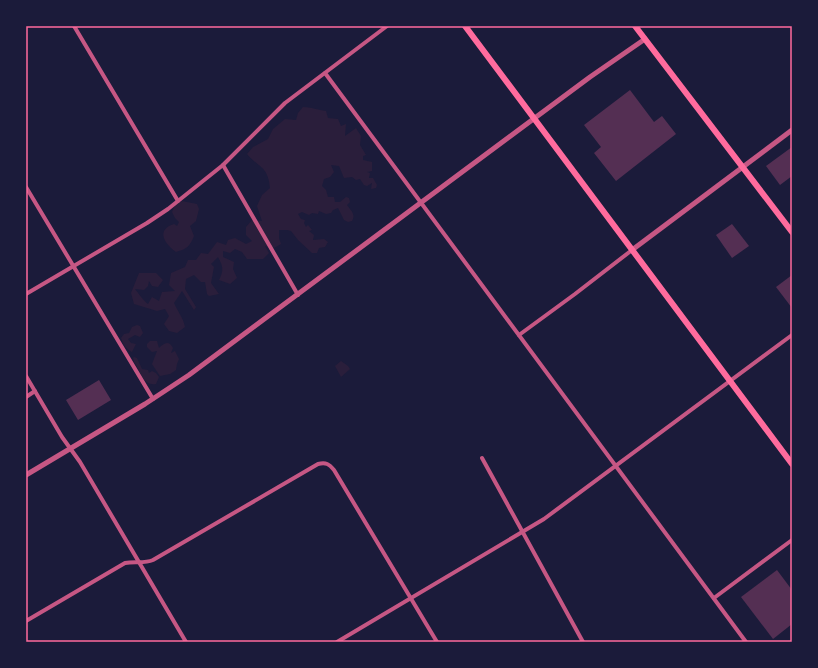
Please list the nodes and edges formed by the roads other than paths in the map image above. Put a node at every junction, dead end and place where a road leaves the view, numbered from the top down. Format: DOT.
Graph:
graph roads {
  1 [pos="74,26"];
  2 [pos="376,26"];
  3 [pos="387,26"];
  4 [pos="465,26"];
  5 [pos="635,26"];
  6 [pos="380,31"];
  7 [pos="645,39"];
  8 [pos="325,73"];
  9 [pos="534,120"];
  10 [pos="792,130"];
  11 [pos="223,165"];
  12 [pos="742,167"];
  13 [pos="26,187"];
  14 [pos="178,201"];
  15 [pos="421,203"];
  16 [pos="792,232"];
  17 [pos="632,250"];
  18 [pos="74,267"];
  19 [pos="26,294"];
  20 [pos="298,295"];
  21 [pos="519,335"];
  22 [pos="792,335"];
  23 [pos="26,376"];
  24 [pos="730,381"];
  25 [pos="35,391"];
  26 [pos="26,397"];
  27 [pos="153,399"];
  28 [pos="71,449"];
  29 [pos="482,458"];
  30 [pos="792,464"];
  31 [pos="616,466"];
  32 [pos="26,475"];
  33 [pos="522,532"];
  34 [pos="792,540"];
  35 [pos="140,563"];
  36 [pos="412,598"];
  37 [pos="714,598"];
  38 [pos="26,620"];
  39 [pos="186,642"];
  40 [pos="337,642"];
  41 [pos="437,642"];
  42 [pos="583,642"];
  43 [pos="746,642"];
  1 -- 14 [label="street"];
  2 -- 6 [label="street"];
  3 -- 6 [label="street"];
  4 -- 9 [label="main road"];
  5 -- 7 [label="main road"];
  6 -- 8 [label="street"];
  7 -- 9 [label="street"];
  7 -- 12 [label="main road"];
  8 -- 11 [label="street"];
  8 -- 15 [label="street"];
  9 -- 15 [label="street"];
  9 -- 17 [label="main road"];
  10 -- 12 [label="street"];
  11 -- 14 [label="street"];
  11 -- 20 [label="street"];
  12 -- 16 [label="main road"];
  12 -- 17 [label="street"];
  13 -- 18 [label="street"];
  14 -- 18 [label="street"];
  15 -- 20 [label="street"];
  15 -- 21 [label="street"];
  17 -- 21 [label="street"];
  17 -- 24 [label="main road"];
  18 -- 19 [label="street"];
  18 -- 27 [label="street"];
  20 -- 27 [label="street"];
  21 -- 31 [label="street"];
  22 -- 24 [label="street"];
  23 -- 25 [label="street"];
  24 -- 30 [label="main road"];
  24 -- 31 [label="street"];
  25 -- 26 [label="street"];
  25 -- 28 [label="street"];
  27 -- 28 [label="street"];
  28 -- 32 [label="street"];
  28 -- 35 [label="street"];
  29 -- 33 [label="street"];
  31 -- 33 [label="street"];
  31 -- 37 [label="street"];
  33 -- 36 [label="street"];
  33 -- 42 [label="street"];
  34 -- 37 [label="street"];
  35 -- 36 [label="street"];
  35 -- 38 [label="street"];
  35 -- 39 [label="street"];
  36 -- 40 [label="street"];
  36 -- 41 [label="street"];
  37 -- 43 [label="street"];
}
